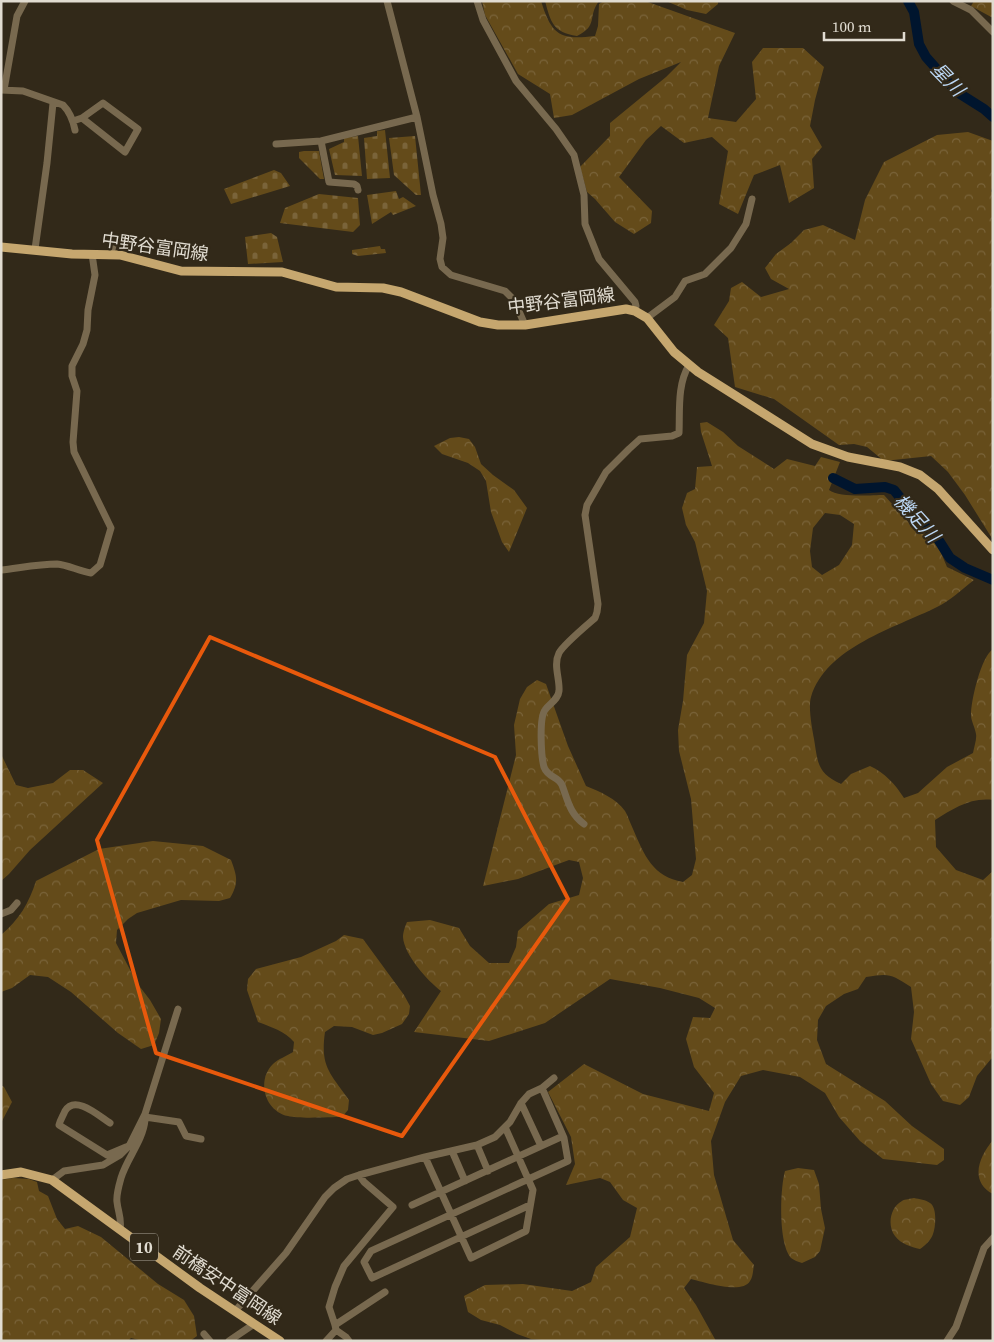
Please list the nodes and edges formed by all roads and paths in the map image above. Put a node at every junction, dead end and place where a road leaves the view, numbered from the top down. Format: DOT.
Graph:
graph roads {
  1 [pos="25,1"];
  2 [pos="388,1"];
  3 [pos="477,1"];
  4 [pos="953,1"];
  5 [pos="993,32"];
  6 [pos="3,90"];
  7 [pos="53,103"];
  8 [pos="417,117"];
  9 [pos="82,118"];
  10 [pos="73,121"];
  11 [pos="75,130"];
  12 [pos="322,141"];
  13 [pos="276,144"];
  14 [pos="358,190"];
  15 [pos="752,199"];
  16 [pos="114,242"];
  17 [pos="1,247"];
  18 [pos="35,250"];
  19 [pos="92,254"];
  20 [pos="111,254"];
  21 [pos="635,311"];
  22 [pos="647,318"];
  23 [pos="525,325"];
  24 [pos="688,365"];
  25 [pos="993,550"];
  26 [pos="1,570"];
  27 [pos="584,824"];
  28 [pos="17,903"];
  29 [pos="1,914"];
  30 [pos="178,1009"];
  31 [pos="554,1078"];
  32 [pos="542,1088"];
  33 [pos="521,1103"];
  34 [pos="145,1116"];
  35 [pos="110,1123"];
  36 [pos="504,1127"];
  37 [pos="563,1136"];
  38 [pos="202,1139"];
  39 [pos="477,1145"];
  40 [pos="129,1146"];
  41 [pos="541,1146"];
  42 [pos="452,1151"];
  43 [pos="425,1157"];
  44 [pos="518,1157"];
  45 [pos="488,1171"];
  46 [pos="2,1174"];
  47 [pos="359,1175"];
  48 [pos="528,1179"];
  49 [pos="52,1180"];
  50 [pos="465,1181"];
  51 [pos="441,1192"];
  52 [pos="412,1205"];
  53 [pos="530,1205"];
  54 [pos="451,1214"];
  55 [pos="120,1229"];
  56 [pos="462,1237"];
  57 [pos="992,1240"];
  58 [pos="385,1292"];
  59 [pos="235,1311"];
  60 [pos="254,1324"];
  61 [pos="336,1327"];
  62 [pos="204,1334"];
  63 [pos="210,1341"];
  64 [pos="229,1341"];
  65 [pos="280,1341"];
  66 [pos="326,1341"];
  67 [pos="349,1341"];
  68 [pos="947,1341"];
  1 -- 6 [label="street"];
  2 -- 8 [label="street"];
  3 -- 21 [label="street"];
  4 -- 5 [label="street"];
  6 -- 7 [label="street"];
  7 -- 10 [label="street"];
  7 -- 18 [label="street"];
  8 -- 12 [label="street"];
  8 -- 23 [label="street"];
  9 -- 9 [label="street"];
  9 -- 10 [label="street"];
  10 -- 11 [label="street"];
  12 -- 13 [label="street"];
  12 -- 14 [label="street"];
  15 -- 22 [label="street"];
  16 -- 20 [label="street"];
  17 -- 18 [label="main road, 中野谷富岡線"];
  18 -- 19 [label="main road, 中野谷富岡線"];
  19 -- 20 [label="main road, 中野谷富岡線"];
  19 -- 26 [label="street"];
  20 -- 23 [label="main road, 中野谷富岡線"];
  21 -- 22 [label="main road, 中野谷富岡線"];
  21 -- 23 [label="main road, 中野谷富岡線"];
  22 -- 24 [label="main road, 中野谷富岡線"];
  24 -- 25 [label="main road, 中野谷富岡線"];
  24 -- 27 [label="street"];
  28 -- 29 [label="street"];
  30 -- 34 [label="street"];
  31 -- 32 [label="street"];
  32 -- 33 [label="street"];
  32 -- 37 [label="street"];
  33 -- 36 [label="street"];
  33 -- 41 [label="street"];
  34 -- 38 [label="street"];
  34 -- 40 [label="street"];
  34 -- 55 [label="street"];
  35 -- 40 [label="street"];
  36 -- 39 [label="street"];
  36 -- 44 [label="street"];
  37 -- 41 [label="street"];
  37 -- 48 [label="street"];
  39 -- 42 [label="street"];
  39 -- 45 [label="street"];
  40 -- 49 [label="street"];
  41 -- 44 [label="street"];
  42 -- 43 [label="street"];
  42 -- 50 [label="street"];
  43 -- 47 [label="street"];
  43 -- 51 [label="street"];
  44 -- 45 [label="street"];
  44 -- 48 [label="street"];
  45 -- 50 [label="street"];
  46 -- 49 [label="main road, 前橋安中富岡線 / 10"];
  47 -- 59 [label="street"];
  47 -- 61 [label="street"];
  48 -- 53 [label="street"];
  48 -- 54 [label="street"];
  49 -- 55 [label="main road, 前橋安中富岡線 / 10"];
  50 -- 51 [label="street"];
  51 -- 52 [label="street"];
  51 -- 54 [label="street"];
  53 -- 56 [label="street"];
  53 -- 56 [label="street"];
  54 -- 56 [label="street"];
  54 -- 56 [label="street"];
  55 -- 59 [label="main road, 前橋安中富岡線 / 10"];
  57 -- 68 [label="street"];
  58 -- 61 [label="street"];
  59 -- 60 [label="main road, 前橋安中富岡線 / 10"];
  60 -- 64 [label="street"];
  60 -- 65 [label="main road, 前橋安中富岡線 / 10"];
  61 -- 66 [label="street"];
  61 -- 67 [label="street"];
  62 -- 63 [label="street"];
}
